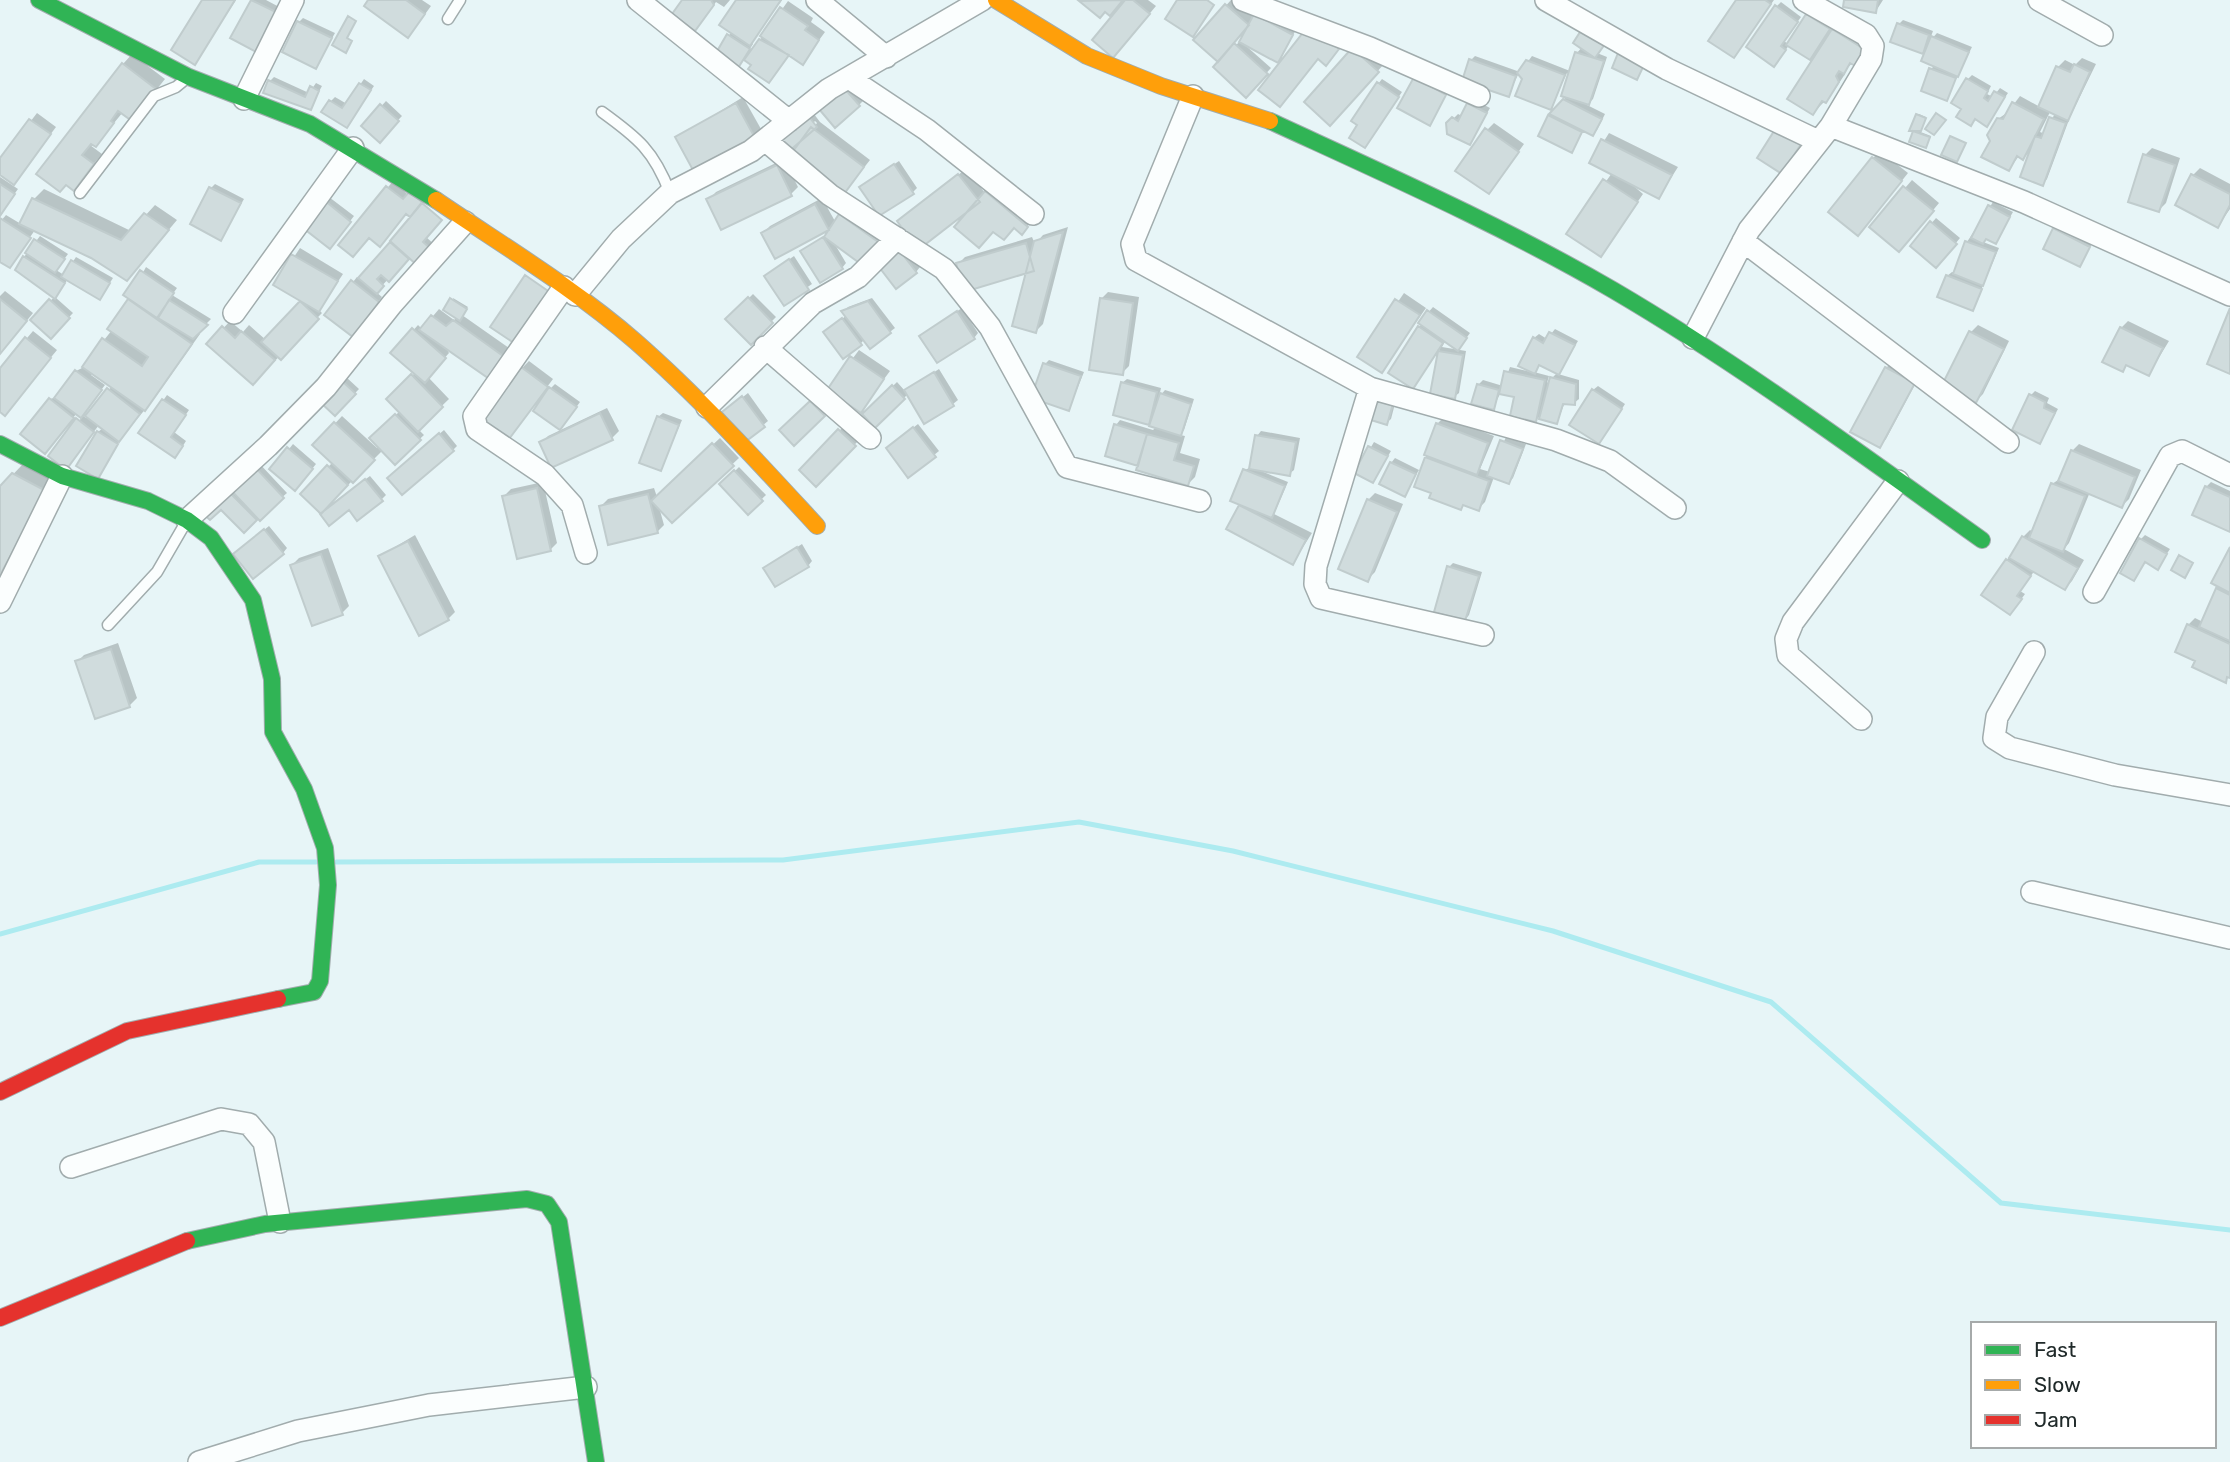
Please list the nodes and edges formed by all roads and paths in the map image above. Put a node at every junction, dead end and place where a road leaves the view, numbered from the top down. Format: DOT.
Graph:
graph roads {
  1 [pos="39,0"];
  2 [pos="293,0"];
  3 [pos="460,0"];
  4 [pos="638,0"];
  5 [pos="817,0"];
  6 [pos="982,0"];
  7 [pos="996,0"];
  8 [pos="1243,0"];
  9 [pos="1546,0"];
  10 [pos="1804,0"];
  11 [pos="2039,0"];
  12 [pos="448,19"];
  13 [pos="2102,35"];
  14 [pos="886,57"];
  15 [pos="189,77"];
  16 [pos="849,78"];
  17 [pos="1193,96"];
  18 [pos="1479,96"];
  19 [pos="244,99"];
  20 [pos="602,112"];
  21 [pos="789,121"];
  22 [pos="1825,134"];
  23 [pos="765,140"];
  24 [pos="353,148"];
  25 [pos="80,193"];
  26 [pos="670,193"];
  27 [pos="1033,214"];
  28 [pos="465,222"];
  29 [pos="897,238"];
  30 [pos="1743,241"];
  31 [pos="570,291"];
  32 [pos="2230,295"];
  33 [pos="234,313"];
  34 [pos="1693,338"];
  35 [pos="765,347"];
  36 [pos="1370,388"];
  37 [pos="707,407"];
  38 [pos="870,438"];
  39 [pos="2008,442"];
  40 [pos="0,444"];
  41 [pos="2230,475"];
  42 [pos="62,476"];
  43 [pos="1898,481"];
  44 [pos="1200,501"];
  45 [pos="1675,508"];
  46 [pos="187,520"];
  47 [pos="817,526"];
  48 [pos="1982,540"];
  49 [pos="586,553"];
  50 [pos="2094,592"];
  51 [pos="0,603"];
  52 [pos="108,625"];
  53 [pos="1483,635"];
  54 [pos="2034,652"];
  55 [pos="1861,719"];
  56 [pos="2230,795"];
  57 [pos="2032,892"];
  58 [pos="2230,938"];
  59 [pos="0,1092"];
  60 [pos="71,1167"];
  61 [pos="280,1222"];
  62 [pos="0,1318"];
  63 [pos="586,1387"];
  64 [pos="199,1462"];
  65 [pos="596,1462"];
  1 -- 15 [label="street"];
  2 -- 19 [label="street"];
  3 -- 12 [label="lane"];
  4 -- 21 [label="street"];
  5 -- 14 [label="street"];
  6 -- 14 [label="street"];
  7 -- 17 [label="street"];
  8 -- 18 [label="street"];
  9 -- 22 [label="street"];
  10 -- 22 [label="street"];
  11 -- 13 [label="street"];
  14 -- 16 [label="street"];
  15 -- 19 [label="street"];
  15 -- 25 [label="lane"];
  16 -- 21 [label="street"];
  16 -- 27 [label="street"];
  17 -- 34 [label="street"];
  17 -- 36 [label="street"];
  19 -- 24 [label="street"];
  20 -- 26 [label="lane"];
  21 -- 23 [label="street"];
  22 -- 30 [label="street"];
  22 -- 32 [label="street"];
  23 -- 26 [label="street"];
  23 -- 29 [label="street"];
  24 -- 28 [label="street"];
  24 -- 33 [label="street"];
  26 -- 31 [label="street"];
  28 -- 31 [label="street"];
  28 -- 46 [label="street"];
  29 -- 35 [label="street"];
  29 -- 44 [label="street"];
  30 -- 34 [label="street"];
  30 -- 39 [label="street"];
  31 -- 37 [label="street"];
  31 -- 49 [label="street"];
  34 -- 43 [label="street"];
  35 -- 37 [label="street"];
  35 -- 38 [label="street"];
  36 -- 45 [label="street"];
  36 -- 53 [label="street"];
  37 -- 47 [label="street"];
  40 -- 42 [label="street"];
  41 -- 50 [label="street"];
  42 -- 46 [label="street"];
  42 -- 51 [label="street"];
  43 -- 48 [label="street"];
  43 -- 55 [label="street"];
  46 -- 52 [label="lane"];
  46 -- 59 [label="street"];
  54 -- 56 [label="street"];
  57 -- 58 [label="street"];
  60 -- 61 [label="street"];
  61 -- 62 [label="street"];
  61 -- 63 [label="street"];
  63 -- 64 [label="street"];
  63 -- 65 [label="street"];
}
